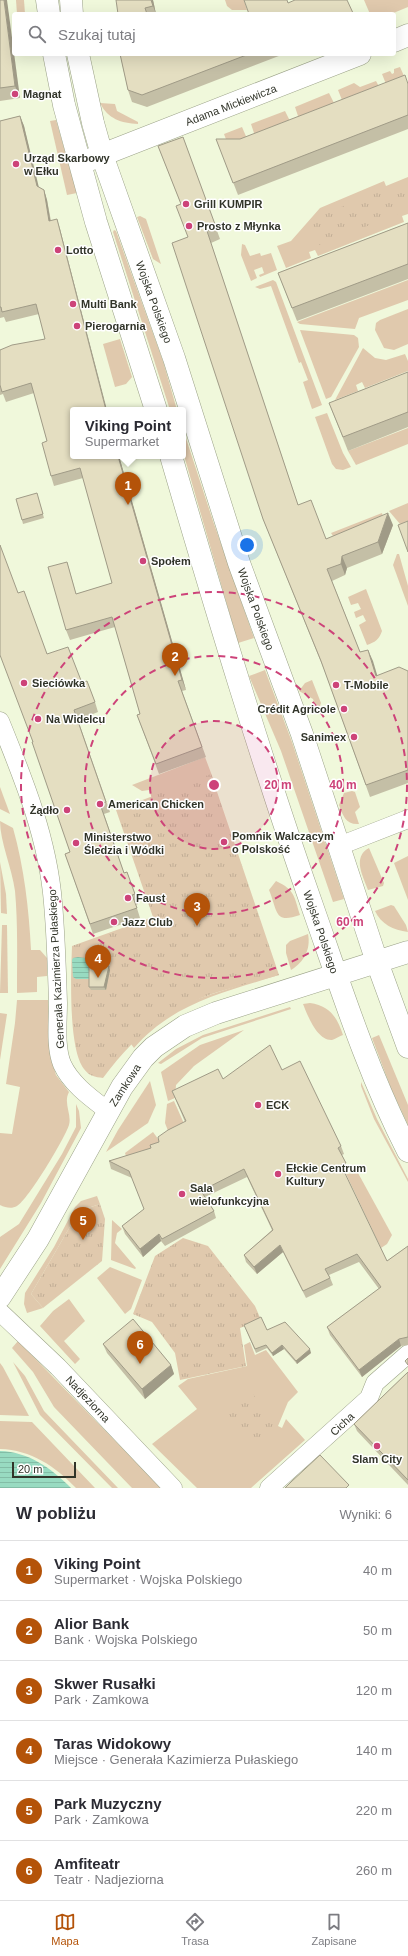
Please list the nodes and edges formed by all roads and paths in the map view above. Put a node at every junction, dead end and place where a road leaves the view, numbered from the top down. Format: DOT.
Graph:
graph roads {
  1 [pos="47,0"];
  2 [pos="70,0"];
  3 [pos="49,12"];
  4 [pos="72,12"];
  5 [pos="408,35"];
  6 [pos="396,40"];
  7 [pos="54,56"];
  8 [pos="78,56"];
  9 [pos="355,56"];
  10 [pos="102,155"];
  11 [pos="80,163"];
  12 [pos="155,407"];
  13 [pos="171,459"];
  14 [pos="0,721"];
  15 [pos="408,820"];
  16 [pos="339,846"];
  17 [pos="408,952"];
  18 [pos="377,962"];
  19 [pos="336,974"];
  20 [pos="408,1047"];
  21 [pos="108,1111"];
  22 [pos="408,1151"];
  23 [pos="0,1297"];
  24 [pos="0,1312"];
  25 [pos="408,1354"];
  26 [pos="173,1488"];
  27 [pos="269,1488"];
  1 -- 3 [label="street"];
  2 -- 4 [label="street"];
  5 -- 6 [label="street"];
  7 -- 11 [label="street"];
  8 -- 10 [label="street, Wojska Polskiego"];
  9 -- 10 [label="street, Adama Mickiewicza"];
  10 -- 11 [label="street, Adama Mickiewicza"];
  10 -- 16 [label="street, Wojska Polskiego"];
  11 -- 12 [label="street"];
  13 -- 19 [label="street, Wojska Polskiego"];
  14 -- 21 [label="street, Generała Kazimierza Pułaskiego"];
  15 -- 16 [label="street"];
  16 -- 18 [label="street, Wojska Polskiego"];
  17 -- 18 [label="street, Zamkowa"];
  18 -- 19 [label="street, Zamkowa"];
  18 -- 20 [label="street, Wojska Polskiego"];
  19 -- 21 [label="street, Zamkowa"];
  19 -- 22 [label="street, Wojska Polskiego"];
  21 -- 23 [label="street, Zamkowa"];
  24 -- 26 [label="street, Nadjeziorna"];
  25 -- 27 [label="street, Cicha"];
}
